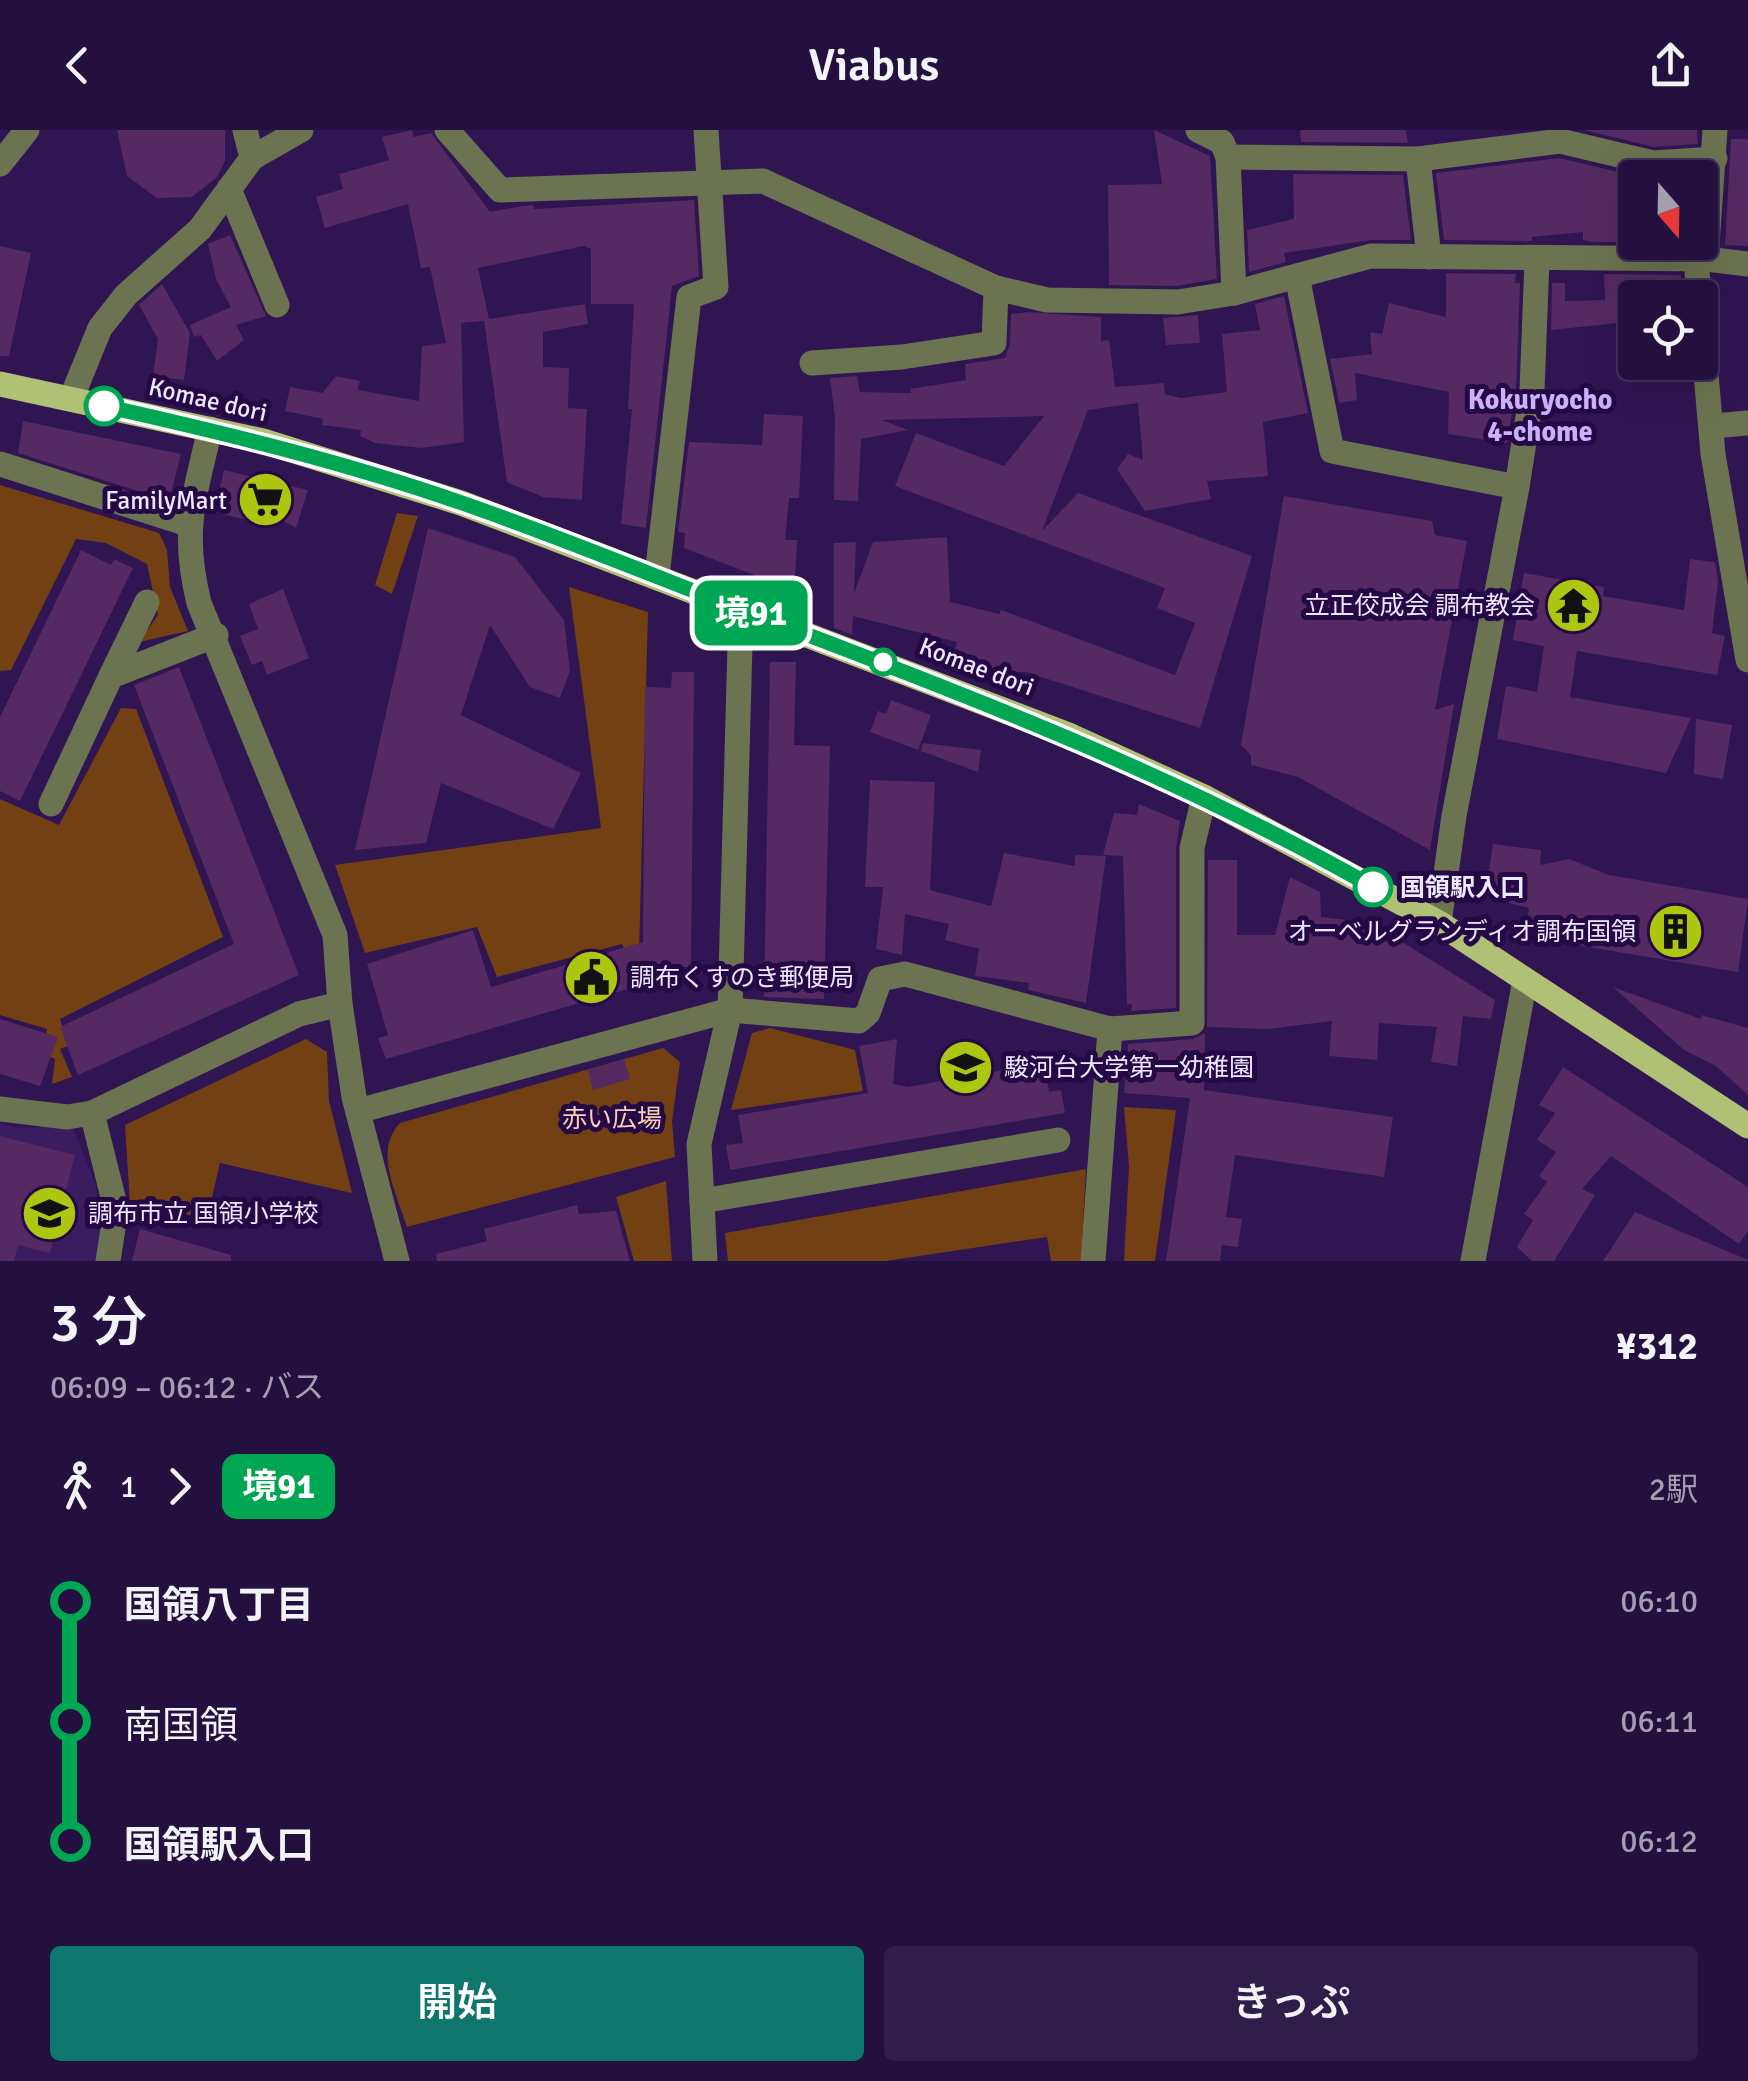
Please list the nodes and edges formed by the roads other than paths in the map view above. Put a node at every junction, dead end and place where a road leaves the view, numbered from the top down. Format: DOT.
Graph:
graph roads {
  1 [pos="27,130"];
  2 [pos="245,130"];
  3 [pos="300,130"];
  4 [pos="447,130"];
  5 [pos="706,130"];
  6 [pos="1198,130"];
  7 [pos="1715,130"];
  8 [pos="1228,156"];
  9 [pos="252,158"];
  10 [pos="1418,158"];
  11 [pos="1640,160"];
  12 [pos="1715,160"];
  13 [pos="0,164"];
  14 [pos="712,182"];
  15 [pos="229,189"];
  16 [pos="1429,257"];
  17 [pos="1537,260"];
  18 [pos="1618,260"];
  19 [pos="1701,260"];
  20 [pos="1710,260"];
  21 [pos="1748,264"];
  22 [pos="1298,276"];
  23 [pos="996,288"];
  24 [pos="1234,293"];
  25 [pos="277,305"];
  26 [pos="812,363"];
  27 [pos="0,384"];
  28 [pos="71,399"];
  29 [pos="1748,422"];
  30 [pos="1714,426"];
  31 [pos="210,429"];
  32 [pos="0,464"];
  33 [pos="1517,486"];
  34 [pos="188,524"];
  35 [pos="657,576"];
  36 [pos="148,602"];
  37 [pos="741,608"];
  38 [pos="216,635"];
  39 [pos="1748,660"];
  40 [pos="112,676"];
  41 [pos="1204,797"];
  42 [pos="51,804"];
  43 [pos="1439,923"];
  44 [pos="1525,980"];
  45 [pos="340,1004"];
  46 [pos="730,1010"];
  47 [pos="1110,1030"];
  48 [pos="0,1108"];
  49 [pos="358,1111"];
  50 [pos="92,1114"];
  51 [pos="1748,1126"];
  52 [pos="1058,1140"];
  53 [pos="702,1201"];
  54 [pos="108,1261"];
  55 [pos="397,1261"];
  56 [pos="706,1261"];
  57 [pos="1093,1261"];
  58 [pos="1473,1261"];
  1 -- 13 [label="street"];
  2 -- 9 [label="street"];
  3 -- 9 [label="street"];
  4 -- 14 [label="street"];
  5 -- 14 [label="street"];
  6 -- 8 [label="street"];
  7 -- 12 [label="street"];
  8 -- 10 [label="street"];
  8 -- 24 [label="street"];
  9 -- 15 [label="street"];
  10 -- 11 [label="street"];
  10 -- 16 [label="street"];
  14 -- 23 [label="street"];
  14 -- 35 [label="street"];
  15 -- 25 [label="street"];
  15 -- 28 [label="street"];
  16 -- 17 [label="street"];
  16 -- 22 [label="street"];
  17 -- 18 [label="street"];
  17 -- 33 [label="street"];
  19 -- 30 [label="street"];
  20 -- 21 [label="street"];
  22 -- 24 [label="street"];
  22 -- 33 [label="street"];
  23 -- 24 [label="street"];
  23 -- 26 [label="street"];
  27 -- 28 [label="main road, Komae dori"];
  28 -- 31 [label="main road, Komae dori"];
  29 -- 30 [label="street"];
  30 -- 39 [label="street"];
  31 -- 34 [label="street"];
  31 -- 35 [label="main road, Komae dori"];
  32 -- 34 [label="street"];
  33 -- 43 [label="street"];
  34 -- 38 [label="street"];
  35 -- 37 [label="main road, Komae dori"];
  36 -- 40 [label="street"];
  37 -- 41 [label="main road, Komae dori"];
  37 -- 46 [label="street"];
  38 -- 40 [label="street"];
  38 -- 45 [label="street"];
  40 -- 42 [label="street"];
  41 -- 43 [label="main road, Komae dori"];
  41 -- 47 [label="street"];
  43 -- 44 [label="main road, Komae dori"];
  44 -- 51 [label="main road, Komae dori"];
  44 -- 58 [label="street"];
  45 -- 49 [label="street"];
  45 -- 50 [label="street"];
  46 -- 47 [label="street"];
  46 -- 49 [label="street"];
  46 -- 53 [label="street"];
  47 -- 57 [label="street"];
  48 -- 50 [label="street"];
  49 -- 55 [label="street"];
  50 -- 54 [label="street"];
  52 -- 53 [label="street"];
  53 -- 56 [label="street"];
}
